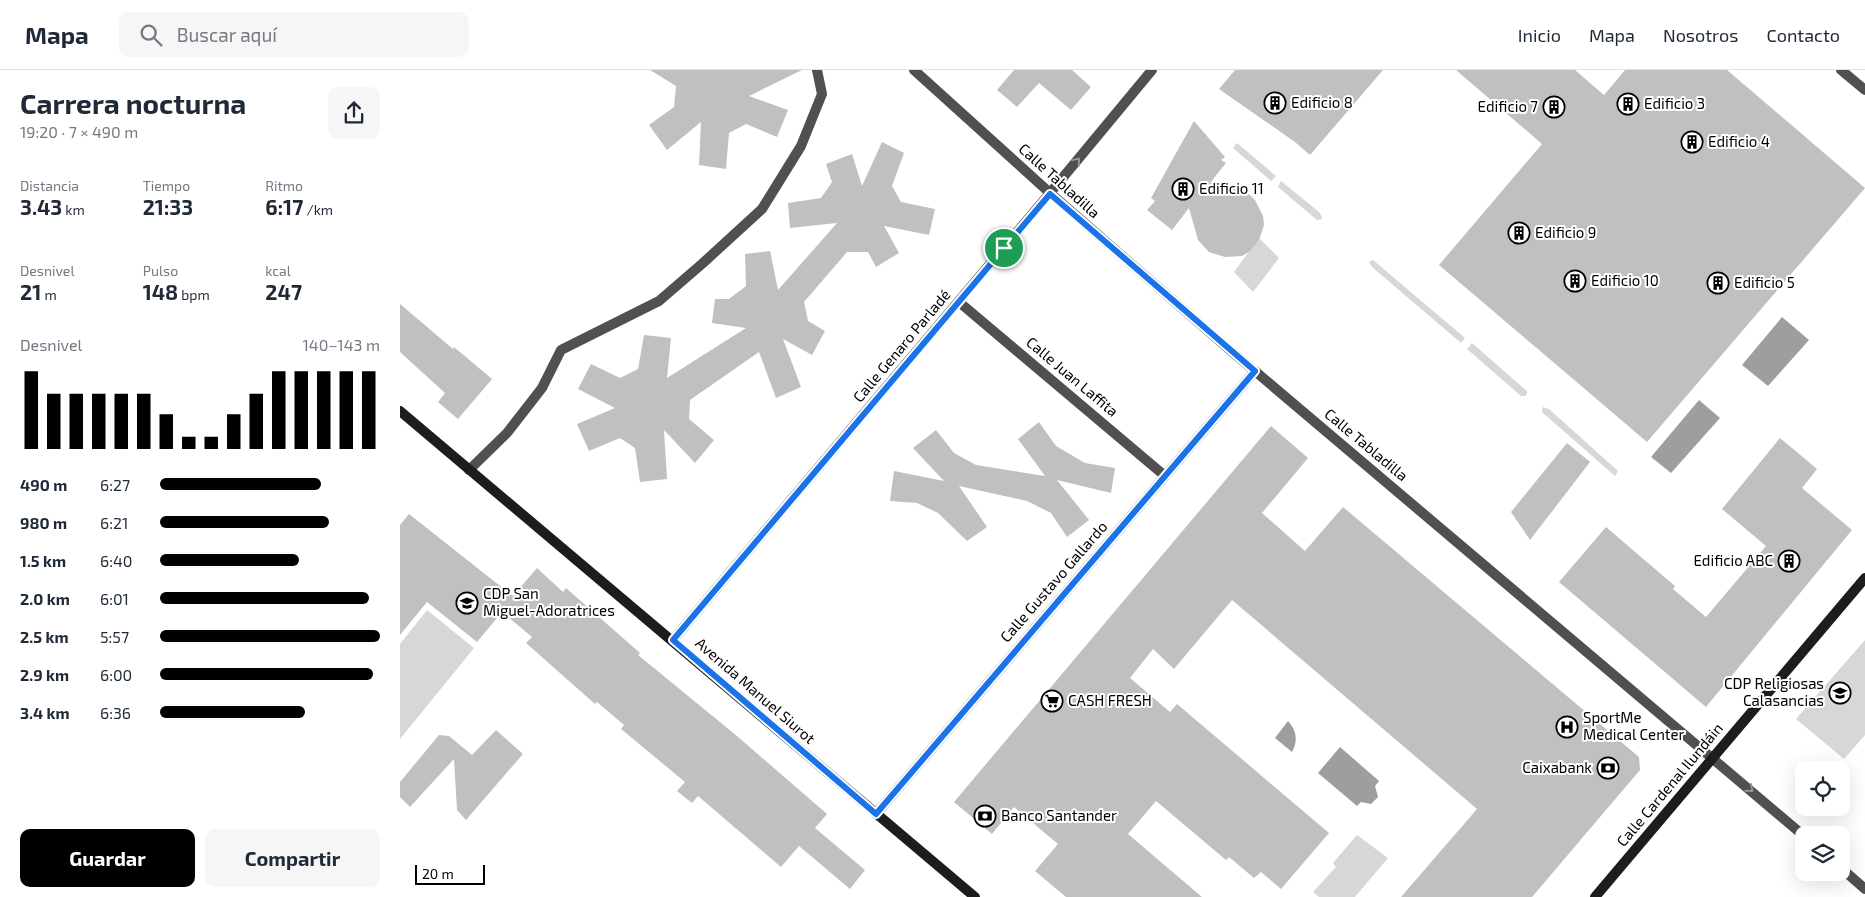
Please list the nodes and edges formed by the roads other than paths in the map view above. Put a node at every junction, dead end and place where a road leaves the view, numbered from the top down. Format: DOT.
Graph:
graph roads {
  1 [pos="817,70"];
  2 [pos="914,70"];
  3 [pos="1152,70"];
  4 [pos="1841,70"];
  5 [pos="1865,90"];
  6 [pos="1050,194"];
  7 [pos="959,302"];
  8 [pos="1255,371"];
  9 [pos="400,411"];
  10 [pos="470,470"];
  11 [pos="1165,476"];
  12 [pos="1865,578"];
  13 [pos="673,640"];
  14 [pos="1712,758"];
  15 [pos="876,814"];
  16 [pos="1795,828"];
  17 [pos="1850,876"];
  18 [pos="1865,889"];
  19 [pos="975,897"];
  20 [pos="1595,897"];
  1 -- 10 [label="street"];
  2 -- 6 [label="street, Calle Tabladilla"];
  6 -- 3 [label="street, Calle Genaro Parladé, one-way"];
  4 -- 5 [label="street"];
  6 -- 7 [label="street, Calle Genaro Parladé"];
  6 -- 8 [label="street, Calle Tabladilla"];
  7 -- 11 [label="street, Calle Juan Laffita"];
  7 -- 13 [label="street, Calle Genaro Parladé"];
  8 -- 11 [label="street, Calle Gustavo Gallardo"];
  8 -- 14 [label="street, Calle Tabladilla"];
  9 -- 10 [label="main road, Avenida Manuel Siurot"];
  10 -- 13 [label="main road, Avenida Manuel Siurot"];
  11 -- 15 [label="street, Calle Gustavo Gallardo"];
  12 -- 14 [label="main road, Calle Cardenal Ilundáin"];
  13 -- 15 [label="main road, Avenida Manuel Siurot"];
  14 -- 16 [label="street, Calle Tabladilla, one-way"];
  14 -- 20 [label="main road, Calle Cardenal Ilundáin"];
  15 -- 19 [label="main road, Avenida Manuel Siurot"];
  17 -- 18 [label="street"];
}
